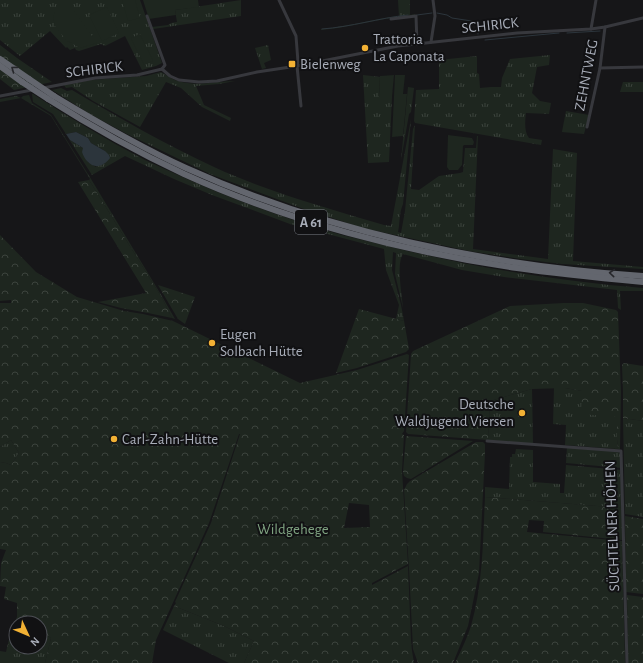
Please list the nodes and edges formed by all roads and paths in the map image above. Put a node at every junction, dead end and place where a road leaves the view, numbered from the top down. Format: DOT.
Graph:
graph roads {
  1 [pos="279,0"];
  2 [pos="432,0"];
  3 [pos="596,0"];
  4 [pos="147,16"];
  5 [pos="643,18"];
  6 [pos="391,19"];
  7 [pos="606,26"];
  8 [pos="591,29"];
  9 [pos="431,42"];
  10 [pos="417,44"];
  11 [pos="0,58"];
  12 [pos="0,66"];
  13 [pos="297,66"];
  14 [pos="643,67"];
  15 [pos="600,68"];
  16 [pos="162,69"];
  17 [pos="0,96"];
  18 [pos="51,98"];
  19 [pos="301,106"];
  20 [pos="587,127"];
  21 [pos="643,276"];
  22 [pos="643,282"];
  23 [pos="487,441"];
  24 [pos="627,663"];
  1 -- 13 [label="street"];
  2 -- 9 [label="street"];
  3 -- 8 [label="street"];
  4 -- 16 [label="street"];
  5 -- 7 [label="street, SCHIRICK"];
  6 -- 10 [label="street"];
  7 -- 8 [label="street, SCHIRICK"];
  7 -- 15 [label="street, ZEHNTWEG"];
  8 -- 9 [label="street, SCHIRICK"];
  9 -- 10 [label="street, SCHIRICK"];
  10 -- 13 [label="street, SCHIRICK"];
  18 -- 11 [label="highway, A 61, one-way, bridge"];
  12 -- 18 [label="highway, A 61, bridge"];
  13 -- 16 [label="street, SCHIRICK"];
  13 -- 19 [label="street"];
  14 -- 15 [label="street"];
  15 -- 20 [label="street, ZEHNTWEG"];
  16 -- 17 [label="street, SCHIRICK"];
  21 -- 18 [label="highway, A 61, one-way"];
  18 -- 22 [label="highway, A 61"];
  23 -- 24 [label="street, SÜCHTELNER HÖHEN"];
}
